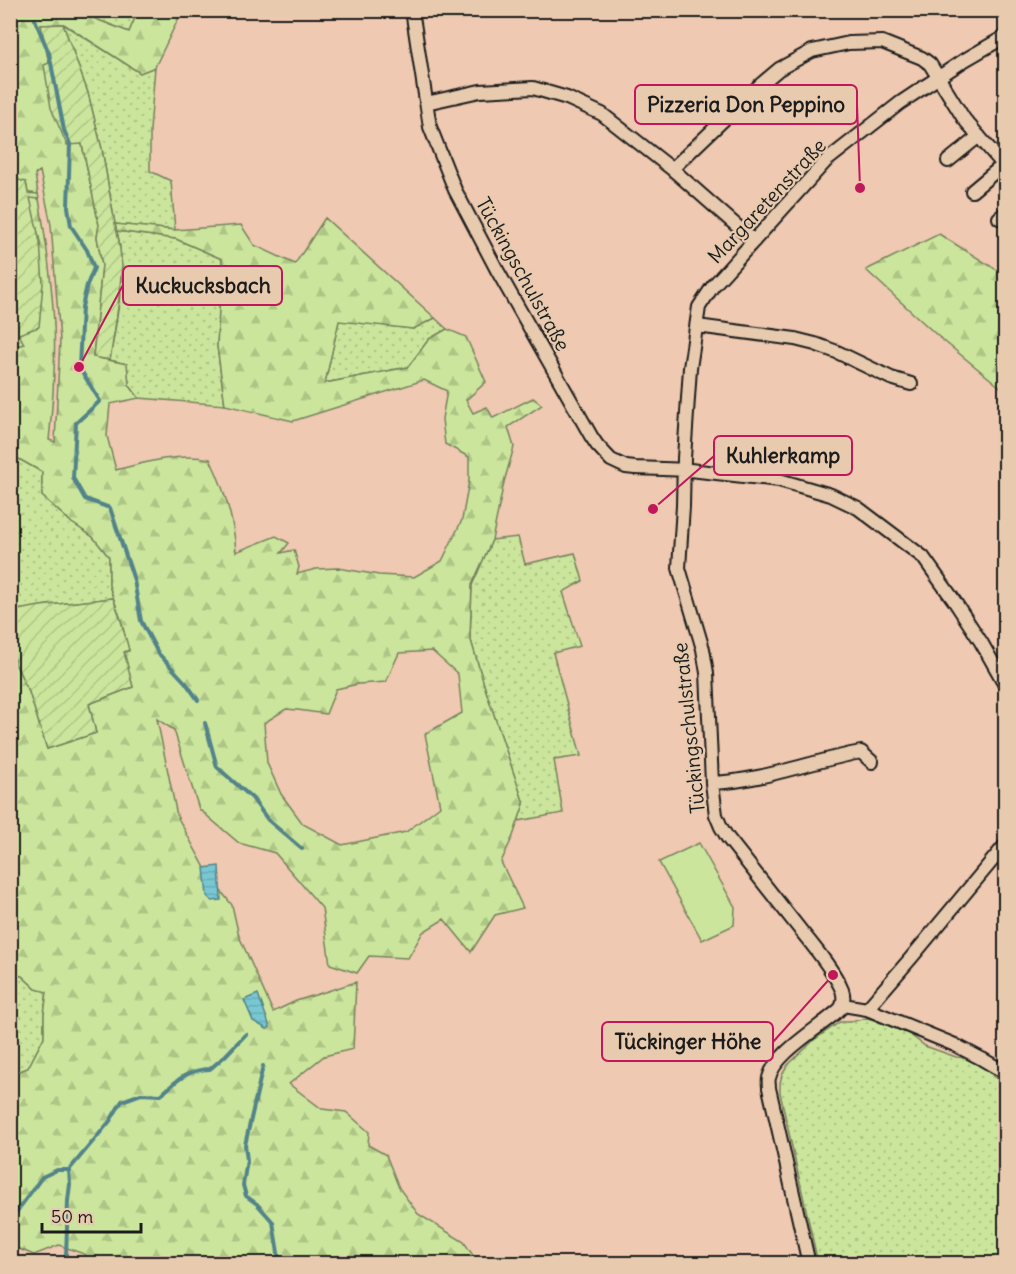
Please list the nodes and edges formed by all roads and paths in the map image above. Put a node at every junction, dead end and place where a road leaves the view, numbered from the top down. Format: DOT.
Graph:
graph roads {
  1 [pos="412,10"];
  2 [pos="1005,36"];
  3 [pos="938,77"];
  4 [pos="426,103"];
  5 [pos="979,136"];
  6 [pos="948,160"];
  7 [pos="1004,167"];
  8 [pos="672,169"];
  9 [pos="972,191"];
  10 [pos="754,241"];
  11 [pos="697,326"];
  12 [pos="911,384"];
  13 [pos="684,470"];
  14 [pos="1005,686"];
  15 [pos="872,762"];
  16 [pos="712,783"];
  17 [pos="1005,844"];
  18 [pos="843,1005"];
  19 [pos="867,1009"];
  20 [pos="1005,1073"];
  21 [pos="809,1263"];
  1 -- 4 [label="street, Tückingschulstraße"];
  2 -- 3 [label="street, Margaretenstraße"];
  3 -- 5 [label="street"];
  3 -- 8 [label="street"];
  3 -- 10 [label="street, Margaretenstraße"];
  4 -- 8 [label="street"];
  4 -- 13 [label="street, Tückingschulstraße"];
  5 -- 6 [label="street"];
  5 -- 7 [label="street"];
  7 -- 9 [label="street"];
  8 -- 10 [label="street"];
  10 -- 11 [label="street, Margaretenstraße"];
  11 -- 12 [label="street"];
  11 -- 13 [label="street, Margaretenstraße"];
  13 -- 14 [label="street"];
  13 -- 16 [label="street, Tückingschulstraße"];
  15 -- 16 [label="street"];
  16 -- 18 [label="street, Tückingschulstraße"];
  17 -- 19 [label="street"];
  18 -- 19 [label="street"];
  18 -- 21 [label="street"];
  19 -- 20 [label="street"];
}
